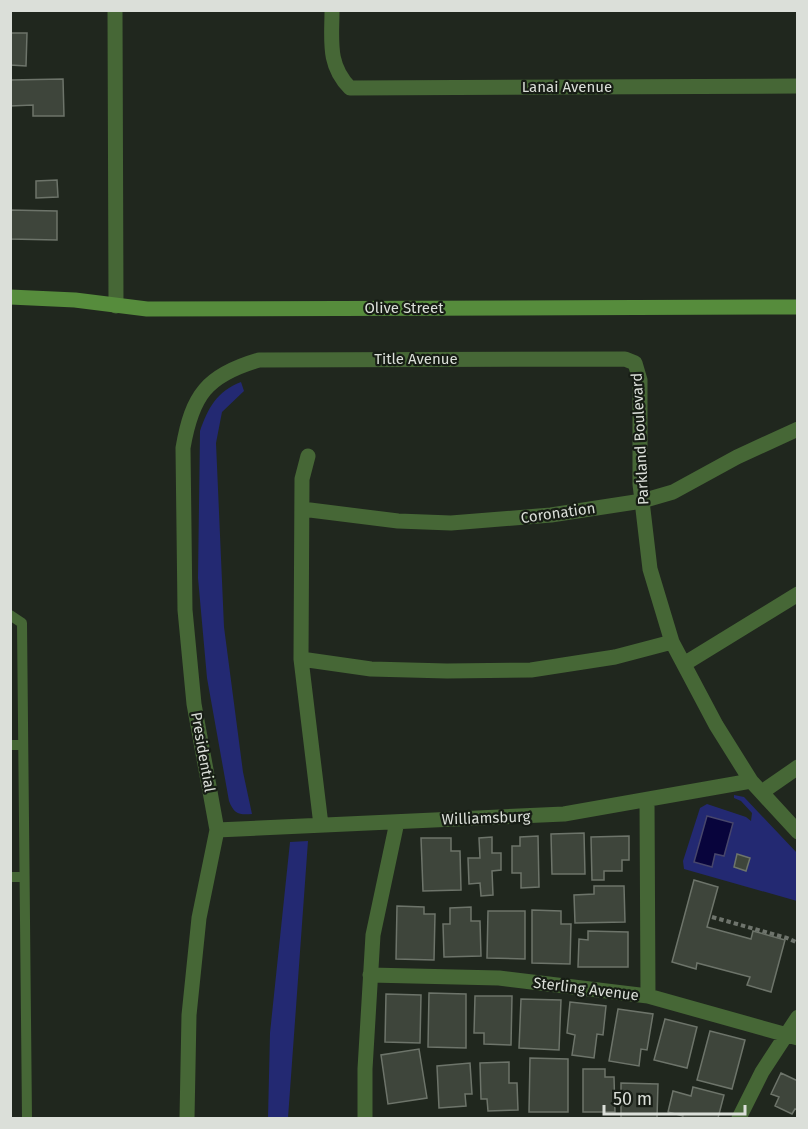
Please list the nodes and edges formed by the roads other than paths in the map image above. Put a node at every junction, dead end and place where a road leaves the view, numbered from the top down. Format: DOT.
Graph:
graph roads {
  1 [pos="115,10"];
  2 [pos="332,10"];
  3 [pos="798,86"];
  4 [pos="10,297"];
  5 [pos="116,306"];
  6 [pos="798,307"];
  7 [pos="635,363"];
  8 [pos="204,388"];
  9 [pos="798,429"];
  10 [pos="308,456"];
  11 [pos="642,501"];
  12 [pos="302,509"];
  13 [pos="798,594"];
  14 [pos="10,615"];
  15 [pos="672,642"];
  16 [pos="301,658"];
  17 [pos="684,664"];
  18 [pos="10,745"];
  19 [pos="23,745"];
  20 [pos="798,767"];
  21 [pos="752,781"];
  22 [pos="762,792"];
  23 [pos="647,800"];
  24 [pos="397,822"];
  25 [pos="321,825"];
  26 [pos="217,830"];
  27 [pos="798,831"];
  28 [pos="24,877"];
  29 [pos="10,878"];
  30 [pos="370,975"];
  31 [pos="648,996"];
  32 [pos="798,1017"];
  33 [pos="792,1036"];
  34 [pos="27,1119"];
  35 [pos="187,1119"];
  36 [pos="365,1119"];
  37 [pos="739,1119"];
  1 -- 5 [label="street"];
  2 -- 3 [label="street, Lanai Avenue"];
  4 -- 5 [label="street, Olive Street"];
  5 -- 6 [label="street, Olive Street"];
  7 -- 8 [label="street, Title Avenue"];
  7 -- 11 [label="street, Parkland Boulevard"];
  8 -- 26 [label="street, Presidential"];
  9 -- 11 [label="street, Coronation"];
  10 -- 12 [label="street"];
  11 -- 12 [label="street, Coronation"];
  11 -- 15 [label="street, Parkland Boulevard"];
  12 -- 16 [label="street"];
  13 -- 17 [label="street"];
  14 -- 19 [label="lane"];
  15 -- 16 [label="street"];
  15 -- 17 [label="street, Parkland Boulevard"];
  16 -- 25 [label="street"];
  17 -- 21 [label="street, Parkland Boulevard"];
  18 -- 19 [label="lane"];
  19 -- 28 [label="lane"];
  20 -- 22 [label="street"];
  21 -- 22 [label="street, Parkland Boulevard"];
  21 -- 23 [label="street, Williamsburg"];
  22 -- 27 [label="street, Parkland Boulevard"];
  23 -- 24 [label="street, Williamsburg"];
  23 -- 31 [label="street"];
  24 -- 25 [label="street, Williamsburg"];
  24 -- 30 [label="street"];
  25 -- 26 [label="street, Williamsburg"];
  26 -- 35 [label="street, Presidential"];
  28 -- 29 [label="lane"];
  28 -- 34 [label="lane"];
  30 -- 31 [label="street, Sterling Avenue"];
  30 -- 36 [label="street"];
  31 -- 33 [label="street, Sterling Avenue"];
  32 -- 33 [label="street"];
  33 -- 37 [label="street"];
}
